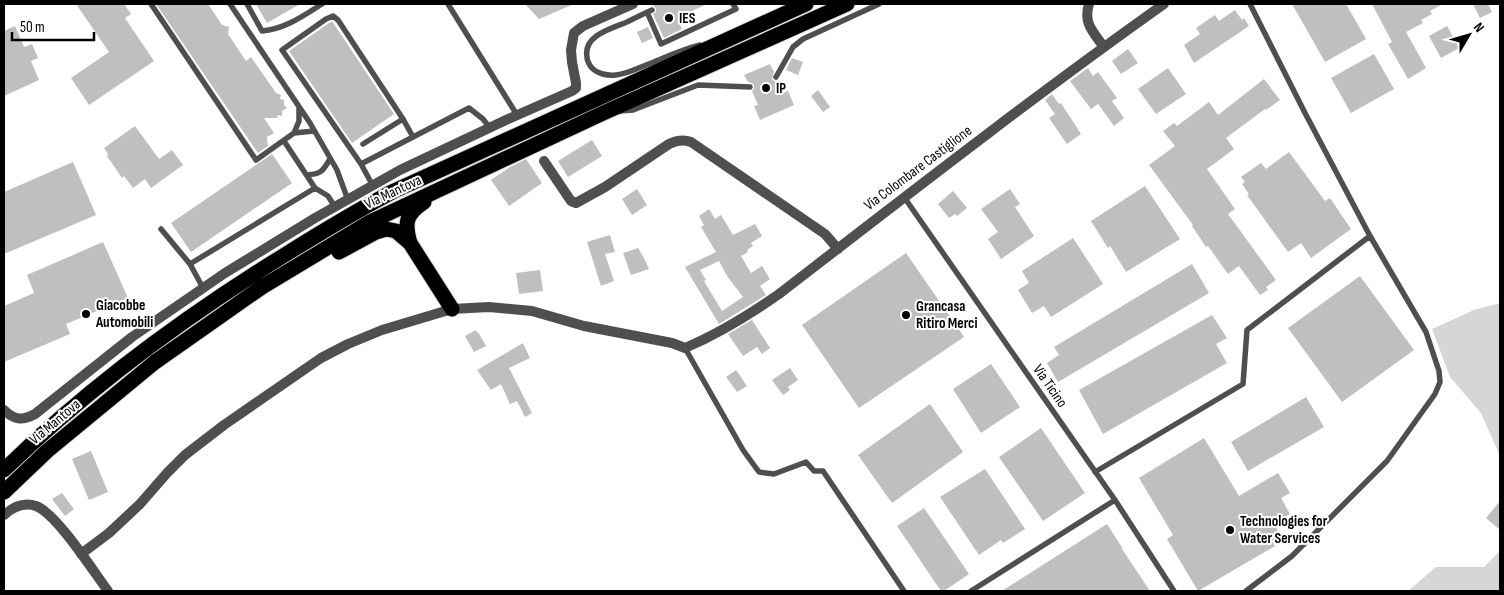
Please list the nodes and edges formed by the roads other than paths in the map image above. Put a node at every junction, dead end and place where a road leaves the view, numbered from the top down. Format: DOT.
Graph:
graph roads {
  1 [pos="150,4"];
  2 [pos="230,4"];
  3 [pos="247,4"];
  4 [pos="322,4"];
  5 [pos="448,4"];
  6 [pos="633,4"];
  7 [pos="734,4"];
  8 [pos="806,4"];
  9 [pos="846,4"];
  10 [pos="879,4"];
  11 [pos="1088,4"];
  12 [pos="1164,4"];
  13 [pos="1250,4"];
  14 [pos="734,37"];
  15 [pos="1104,47"];
  16 [pos="776,77"];
  17 [pos="750,88"];
  18 [pos="299,107"];
  19 [pos="601,114"];
  20 [pos="517,116"];
  21 [pos="403,119"];
  22 [pos="490,128"];
  23 [pos="314,131"];
  24 [pos="294,133"];
  25 [pos="413,137"];
  26 [pos="284,141"];
  27 [pos="363,144"];
  28 [pos="330,160"];
  29 [pos="544,162"];
  30 [pos="361,164"];
  31 [pos="307,175"];
  32 [pos="373,186"];
  33 [pos="316,188"];
  34 [pos="443,188"];
  35 [pos="904,197"];
  36 [pos="348,200"];
  37 [pos="335,207"];
  38 [pos="162,229"];
  39 [pos="1370,236"];
  40 [pos="410,243"];
  41 [pos="838,248"];
  42 [pos="190,264"];
  43 [pos="286,273"];
  44 [pos="203,288"];
  45 [pos="452,309"];
  46 [pos="685,348"];
  47 [pos="4,410"];
  48 [pos="4,470"];
  49 [pos="1095,472"];
  50 [pos="4,492"];
  51 [pos="1115,500"];
  52 [pos="4,514"];
  53 [pos="81,554"];
  54 [pos="108,591"];
  55 [pos="904,591"];
  56 [pos="971,591"];
  57 [pos="1174,591"];
  58 [pos="1246,591"];
  1 -- 26 [label="lane"];
  2 -- 18 [label="lane"];
  3 -- 4 [label="lane"];
  5 -- 20 [label="lane"];
  6 -- 20 [label="street"];
  7 -- 14 [label="lane"];
  8 -- 14 [label="highway, Via Mantova"];
  9 -- 19 [label="highway, Via Mantova"];
  10 -- 16 [label="lane"];
  11 -- 15 [label="street"];
  12 -- 15 [label="street, Via Colombare Castiglione"];
  13 -- 39 [label="lane"];
  14 -- 48 [label="highway, Via Mantova"];
  15 -- 35 [label="street, Via Colombare Castiglione"];
  17 -- 19 [label="lane"];
  18 -- 23 [label="lane"];
  18 -- 24 [label="lane"];
  19 -- 34 [label="highway, Via Mantova"];
  20 -- 22 [label="street"];
  21 -- 25 [label="lane"];
  21 -- 27 [label="lane"];
  21 -- 30 [label="lane"];
  22 -- 25 [label="lane"];
  22 -- 32 [label="street"];
  23 -- 24 [label="lane"];
  23 -- 28 [label="lane"];
  24 -- 26 [label="lane"];
  25 -- 30 [label="lane"];
  26 -- 31 [label="lane"];
  28 -- 31 [label="lane"];
  28 -- 36 [label="lane"];
  29 -- 41 [label="street"];
  30 -- 32 [label="lane"];
  31 -- 33 [label="lane"];
  32 -- 36 [label="street"];
  33 -- 37 [label="lane"];
  33 -- 42 [label="lane"];
  34 -- 40 [label="highway"];
  34 -- 43 [label="highway, Via Mantova"];
  35 -- 41 [label="street, Via Colombare Castiglione"];
  35 -- 49 [label="lane, Via Ticino"];
  36 -- 37 [label="street"];
  37 -- 44 [label="street"];
  38 -- 42 [label="lane"];
  39 -- 49 [label="lane"];
  39 -- 58 [label="lane"];
  40 -- 43 [label="highway"];
  40 -- 45 [label="highway"];
  41 -- 46 [label="street, Via Colombare Castiglione"];
  42 -- 44 [label="lane"];
  43 -- 50 [label="highway, Via Mantova"];
  44 -- 47 [label="street"];
  45 -- 46 [label="street"];
  45 -- 53 [label="street"];
  46 -- 55 [label="lane"];
  49 -- 51 [label="lane, Via Ticino"];
  51 -- 56 [label="lane"];
  51 -- 57 [label="lane, Via Ticino"];
  52 -- 53 [label="street"];
  53 -- 54 [label="street"];
}
